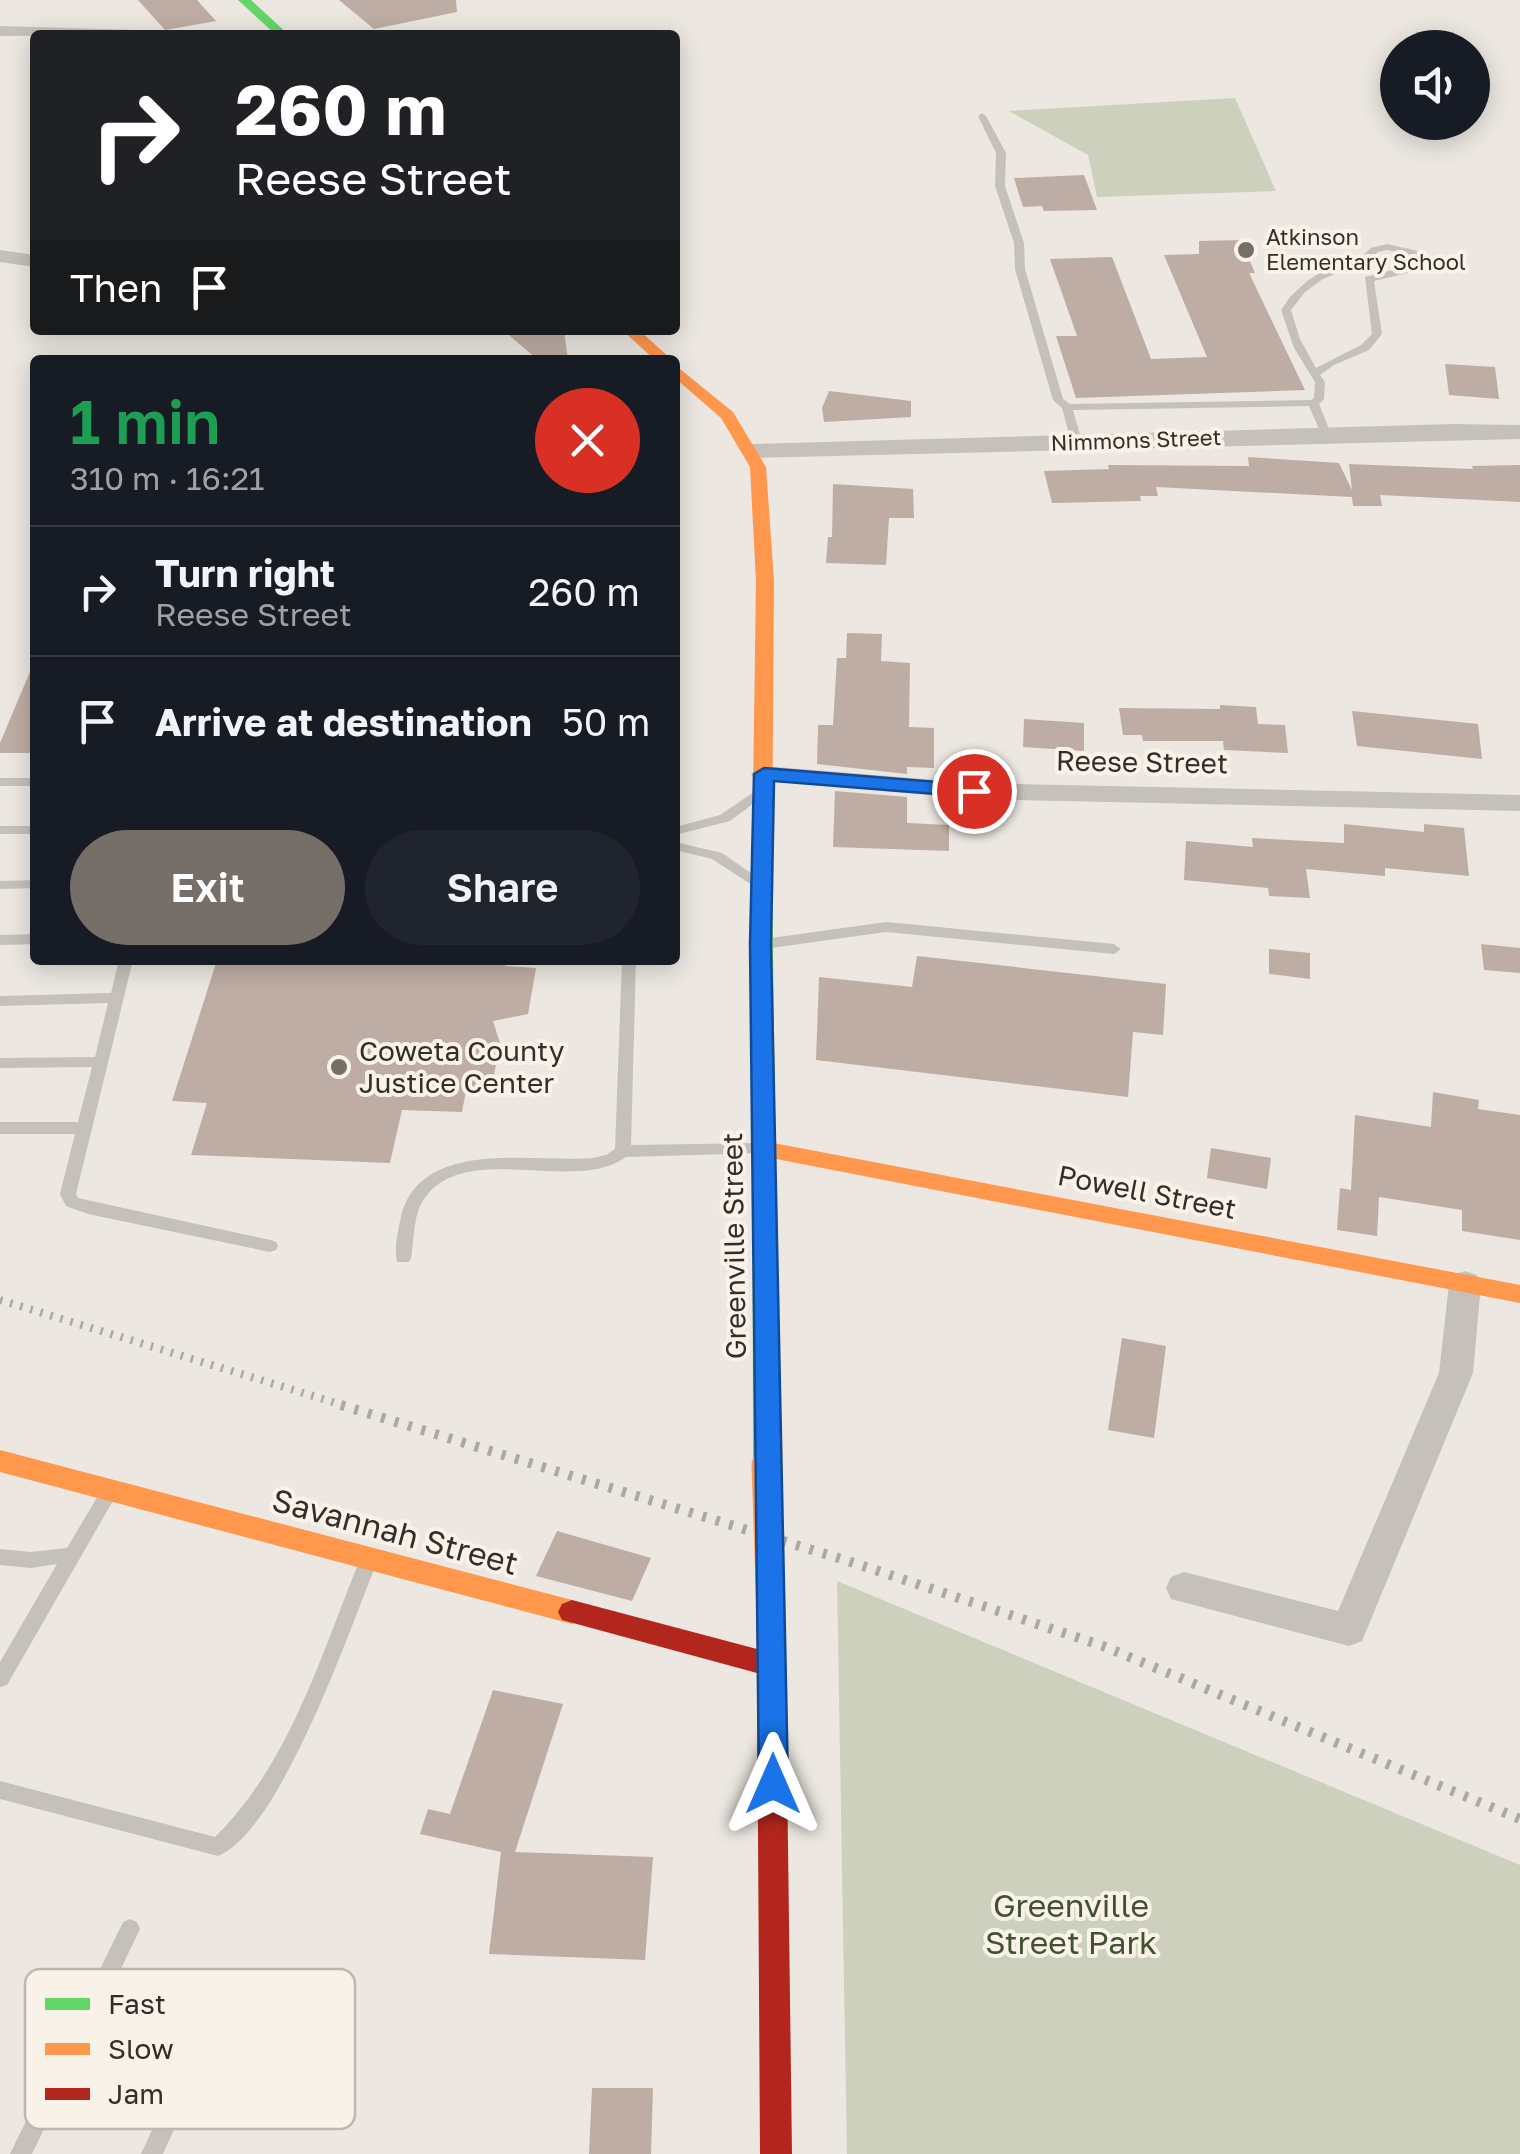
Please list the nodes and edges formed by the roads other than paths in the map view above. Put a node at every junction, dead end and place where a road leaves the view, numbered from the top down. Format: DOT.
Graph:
graph roads {
  1 [pos="244,0"];
  2 [pos="277,30"];
  3 [pos="0,31"];
  4 [pos="30,32"];
  5 [pos="982,116"];
  6 [pos="0,256"];
  7 [pos="30,260"];
  8 [pos="636,335"];
  9 [pos="658,355"];
  10 [pos="680,374"];
  11 [pos="1314,374"];
  12 [pos="1313,403"];
  13 [pos="1067,407"];
  14 [pos="1520,432"];
  15 [pos="1326,434"];
  16 [pos="1076,442"];
  17 [pos="752,451"];
  18 [pos="764,781"];
  19 [pos="0,782"];
  20 [pos="30,782"];
  21 [pos="1520,803"];
  22 [pos="0,830"];
  23 [pos="30,830"];
  24 [pos="680,831"];
  25 [pos="680,847"];
  26 [pos="30,884"];
  27 [pos="0,885"];
  28 [pos="762,886"];
  29 [pos="30,939"];
  30 [pos="0,940"];
  31 [pos="760,944"];
  32 [pos="1114,948"];
  33 [pos="125,965"];
  34 [pos="629,965"];
  35 [pos="116,998"];
  36 [pos="0,1001"];
  37 [pos="0,1062"];
  38 [pos="101,1062"];
  39 [pos="0,1128"];
  40 [pos="84,1128"];
  41 [pos="763,1149"];
  42 [pos="623,1151"];
  43 [pos="270,1246"];
  44 [pos="403,1258"];
  45 [pos="1465,1284"];
  46 [pos="1520,1294"];
  47 [pos="0,1461"];
  48 [pos="110,1490"];
  49 [pos="72,1555"];
  50 [pos="0,1558"];
  51 [pos="370,1558"];
  52 [pos="1184,1588"];
  53 [pos="772,1665"];
  54 [pos="0,1679"];
  55 [pos="0,1790"];
  56 [pos="130,1929"];
  57 [pos="111,1969"];
  58 [pos="33,2129"];
  59 [pos="163,2129"];
  60 [pos="21,2154"];
  61 [pos="152,2154"];
  62 [pos="776,2154"];
  1 -- 2 [label="main road"];
  3 -- 4 [label="street"];
  5 -- 13 [label="lane"];
  6 -- 7 [label="street"];
  8 -- 9 [label="main road"];
  10 -- 17 [label="main road, Greenville Street"];
  11 -- 11 [label="lane"];
  11 -- 12 [label="lane"];
  12 -- 13 [label="lane"];
  12 -- 15 [label="lane"];
  13 -- 16 [label="lane"];
  14 -- 15 [label="street, Nimmons Street"];
  15 -- 16 [label="street, Nimmons Street"];
  16 -- 17 [label="street, Nimmons Street"];
  17 -- 18 [label="main road, Greenville Street"];
  18 -- 21 [label="street, Reese Street"];
  18 -- 24 [label="lane"];
  18 -- 28 [label="main road, Greenville Street"];
  19 -- 20 [label="lane"];
  22 -- 23 [label="lane"];
  25 -- 28 [label="lane"];
  26 -- 27 [label="lane"];
  28 -- 31 [label="main road, Greenville Street"];
  29 -- 30 [label="lane"];
  31 -- 32 [label="lane"];
  31 -- 41 [label="main road, Greenville Street"];
  33 -- 35 [label="lane"];
  34 -- 42 [label="lane"];
  35 -- 36 [label="lane"];
  35 -- 38 [label="lane"];
  37 -- 38 [label="lane"];
  38 -- 40 [label="lane"];
  39 -- 40 [label="lane"];
  40 -- 43 [label="lane"];
  41 -- 42 [label="lane"];
  41 -- 45 [label="main road, Powell Street"];
  41 -- 53 [label="main road, Greenville Street, bridge"];
  42 -- 44 [label="lane"];
  45 -- 46 [label="main road, Powell Street"];
  45 -- 52 [label="street"];
  47 -- 48 [label="main road, Savannah Street"];
  48 -- 49 [label="lane"];
  48 -- 51 [label="main road, Savannah Street"];
  49 -- 50 [label="lane"];
  49 -- 54 [label="lane"];
  51 -- 53 [label="main road, Savannah Street"];
  51 -- 55 [label="lane"];
  53 -- 62 [label="main road, Greenville Street"];
  56 -- 57 [label="lane"];
  58 -- 60 [label="lane"];
  59 -- 61 [label="lane"];
}
